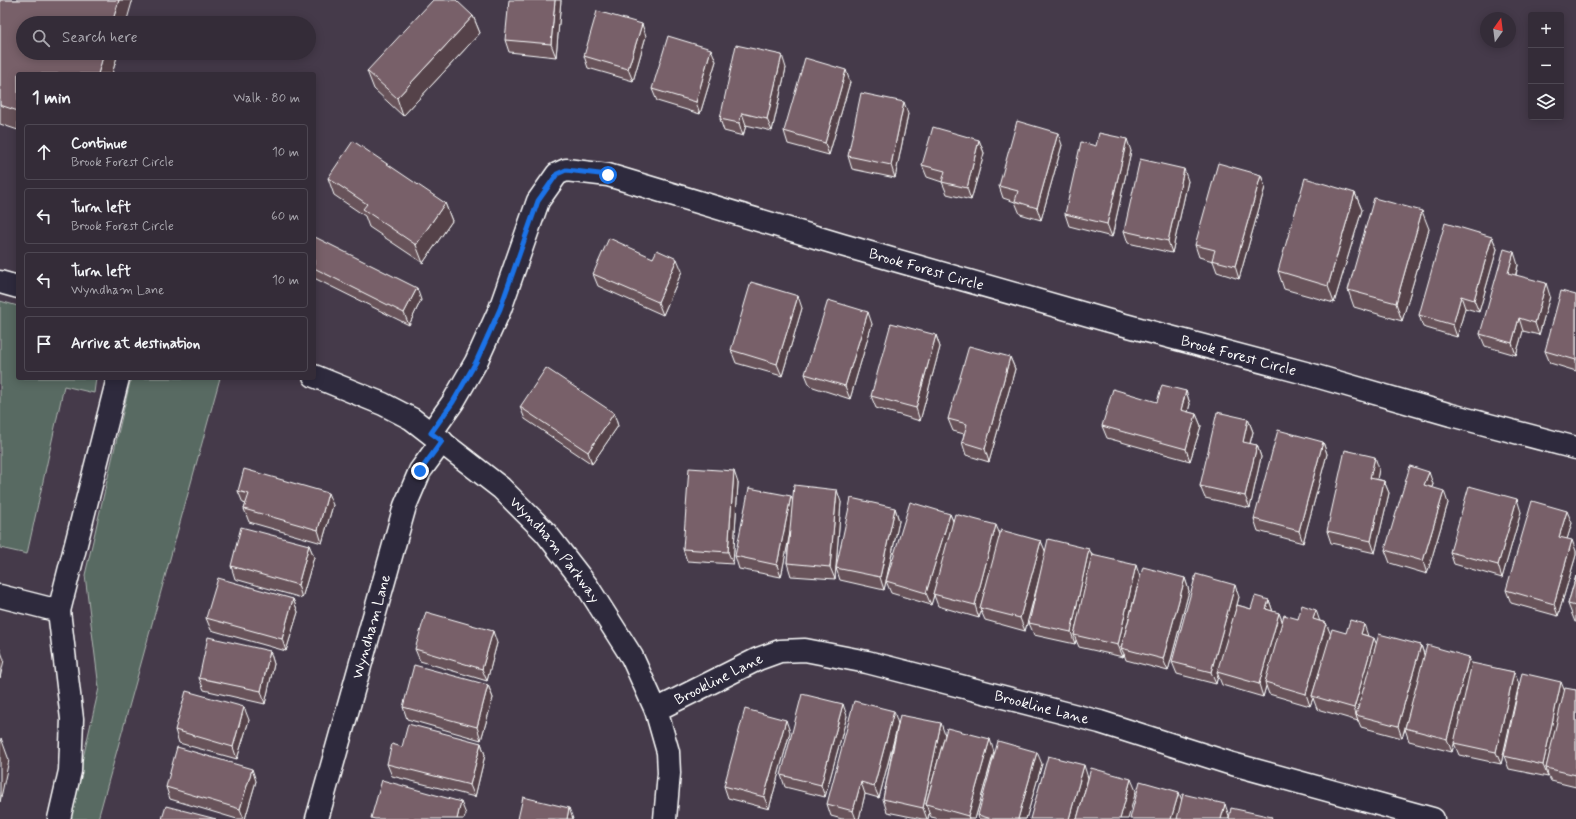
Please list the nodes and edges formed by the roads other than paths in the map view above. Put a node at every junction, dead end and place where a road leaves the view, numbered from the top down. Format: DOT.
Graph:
graph roads {
  1 [pos="0,282"];
  2 [pos="16,286"];
  3 [pos="316,377"];
  4 [pos="117,380"];
  5 [pos="436,437"];
  6 [pos="1576,448"];
  7 [pos="0,596"];
  8 [pos="59,611"];
  9 [pos="656,710"];
  10 [pos="59,819"];
  11 [pos="317,819"];
  12 [pos="665,819"];
  13 [pos="1433,819"];
  1 -- 2 [label="street"];
  3 -- 5 [label="street, Wyndham Parkway"];
  4 -- 8 [label="street"];
  5 -- 6 [label="street, Brook Forest Circle"];
  5 -- 9 [label="street, Wyndham Parkway"];
  5 -- 11 [label="street, Wyndham Lane"];
  7 -- 8 [label="street"];
  8 -- 10 [label="street"];
  9 -- 12 [label="street, Wyndham Parkway"];
  9 -- 13 [label="street, Brookline Lane"];
}
